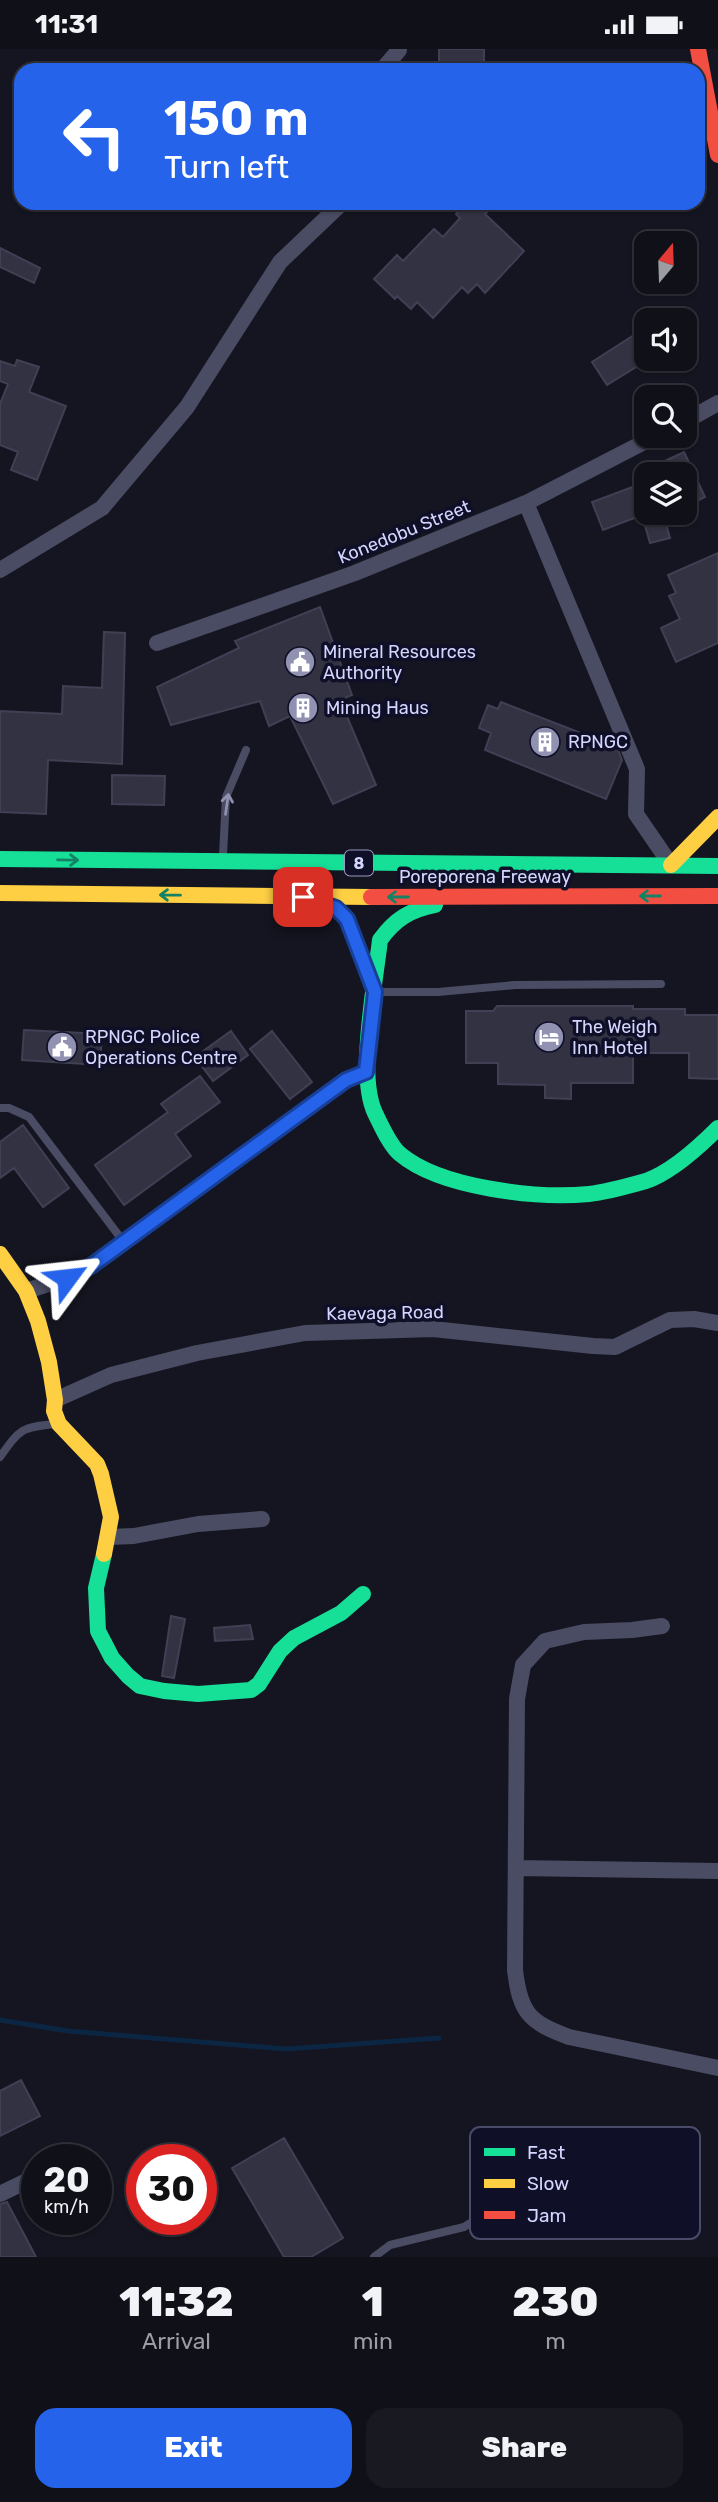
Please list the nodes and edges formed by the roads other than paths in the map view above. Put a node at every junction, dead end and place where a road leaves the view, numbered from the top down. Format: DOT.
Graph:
graph roads {
  1 [pos="705,86"];
  2 [pos="718,155"];
  3 [pos="335,210"];
  4 [pos="718,403"];
  5 [pos="697,415"];
  6 [pos="697,419"];
  7 [pos="718,419"];
  8 [pos="634,447"];
  9 [pos="526,503"];
  10 [pos="0,570"];
  11 [pos="158,643"];
  12 [pos="246,750"];
  13 [pos="718,817"];
  14 [pos="0,859"];
  15 [pos="223,862"];
  16 [pos="671,865"];
  17 [pos="718,866"];
  18 [pos="0,893"];
  19 [pos="479,896"];
  20 [pos="718,896"];
  21 [pos="303,897"];
  22 [pos="661,984"];
  23 [pos="375,992"];
  24 [pos="366,1072"];
  25 [pos="0,1108"];
  26 [pos="718,1128"];
  27 [pos="123,1241"];
  28 [pos="0,1254"];
  29 [pos="26,1291"];
  30 [pos="718,1323"];
  31 [pos="55,1400"];
  32 [pos="58,1424"];
  33 [pos="0,1457"];
  34 [pos="262,1520"];
  35 [pos="109,1537"];
  36 [pos="363,1594"];
  37 [pos="662,1626"];
  38 [pos="516,1868"];
  39 [pos="718,1871"];
  40 [pos="718,2068"];
  41 [pos="21,2184"];
  42 [pos="0,2194"];
  43 [pos="470,2223"];
  44 [pos="374,2257"];
  1 -- 2 [label="main road"];
  3 -- 10 [label="street"];
  4 -- 5 [label="street"];
  6 -- 7 [label="street"];
  8 -- 9 [label="street, Konedobu Street"];
  9 -- 11 [label="street, Konedobu Street"];
  9 -- 16 [label="street"];
  15 -- 12 [label="lane, one-way"];
  13 -- 16 [label="main road"];
  14 -- 15 [label="main road, Poreporena Freeway / 8, one-way"];
  15 -- 16 [label="main road, Poreporena Freeway / 8"];
  16 -- 17 [label="main road, Poreporena Freeway / 8"];
  21 -- 18 [label="main road, Poreporena Freeway / 8, one-way"];
  20 -- 19 [label="main road, Poreporena Freeway / 8, one-way"];
  19 -- 21 [label="main road, Poreporena Freeway / 8, one-way"];
  19 -- 23 [label="main road"];
  21 -- 23 [label="main road"];
  22 -- 23 [label="lane"];
  23 -- 24 [label="main road"];
  24 -- 26 [label="main road"];
  24 -- 27 [label="street"];
  25 -- 27 [label="lane"];
  27 -- 29 [label="street"];
  28 -- 29 [label="main road"];
  29 -- 31 [label="main road"];
  30 -- 31 [label="street, Kaevaga Road"];
  31 -- 32 [label="main road"];
  32 -- 33 [label="lane"];
  32 -- 35 [label="main road"];
  34 -- 35 [label="street"];
  35 -- 36 [label="main road"];
  37 -- 38 [label="street"];
  38 -- 39 [label="street"];
  38 -- 40 [label="street"];
  41 -- 42 [label="street"];
  43 -- 44 [label="lane"];
}
